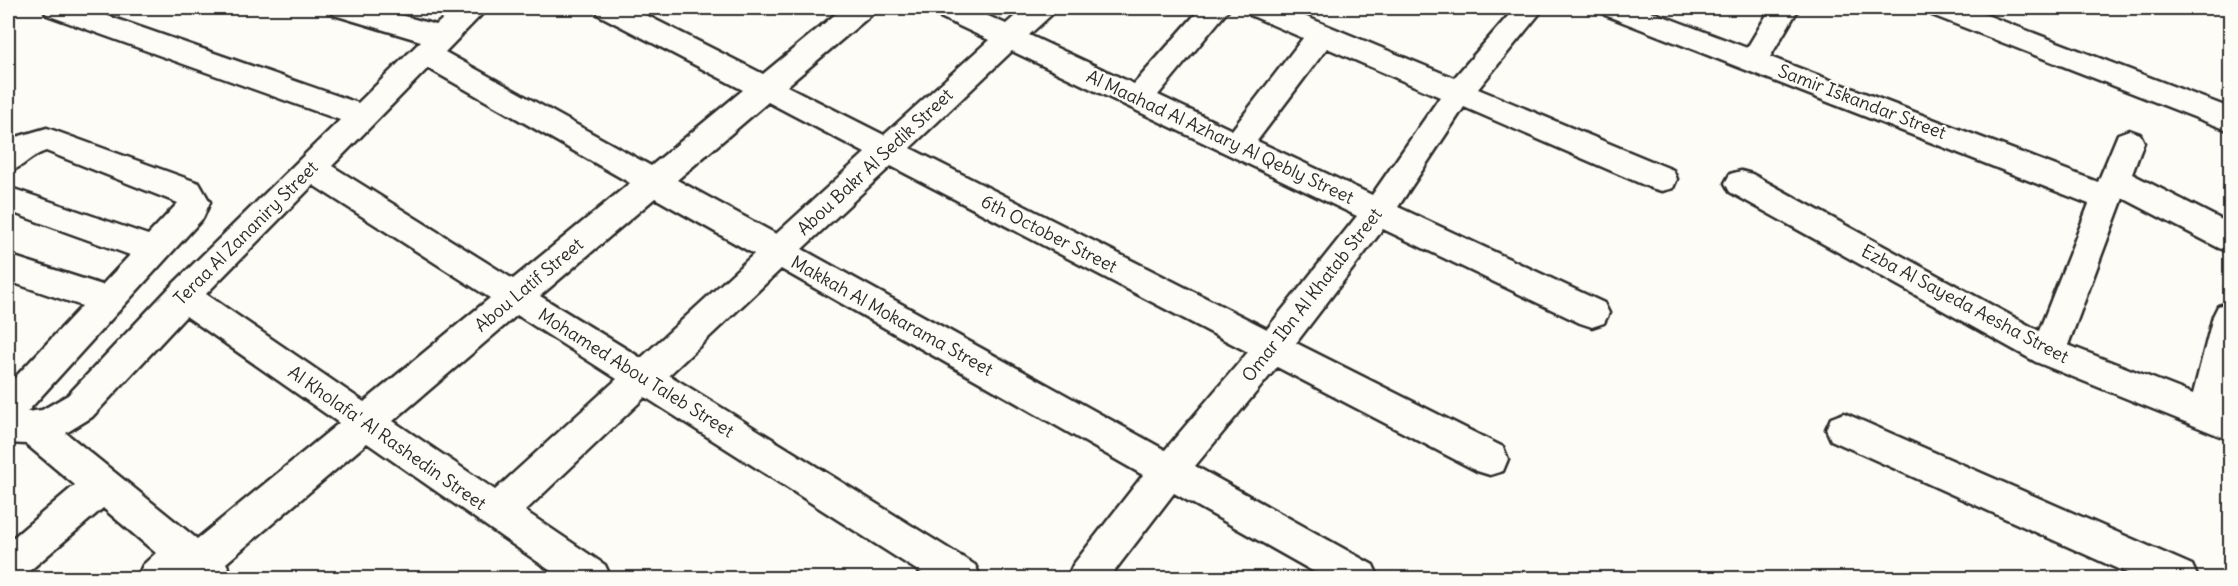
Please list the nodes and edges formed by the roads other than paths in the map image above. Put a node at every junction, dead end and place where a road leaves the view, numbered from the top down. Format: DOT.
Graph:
graph roads {
  1 [pos="57,8"];
  2 [pos="344,8"];
  3 [pos="471,8"];
  4 [pos="609,8"];
  5 [pos="861,8"];
  6 [pos="946,8"];
  7 [pos="1041,8"];
  8 [pos="1216,8"];
  9 [pos="1260,8"];
  10 [pos="1530,8"];
  11 [pos="1615,8"];
  12 [pos="1785,8"];
  13 [pos="1942,8"];
  14 [pos="1322,34"];
  15 [pos="1009,37"];
  16 [pos="433,45"];
  17 [pos="1754,60"];
  18 [pos="765,88"];
  19 [pos="1459,92"];
  20 [pos="1138,98"];
  21 [pos="362,116"];
  22 [pos="2230,120"];
  23 [pos="2129,142"];
  24 [pos="1237,145"];
  25 [pos="888,151"];
  26 [pos="8,160"];
  27 [pos="310,168"];
  28 [pos="1662,178"];
  29 [pos="652,182"];
  30 [pos="1741,183"];
  31 [pos="2111,189"];
  32 [pos="8,199"];
  33 [pos="1378,212"];
  34 [pos="2230,239"];
  35 [pos="154,250"];
  36 [pos="778,252"];
  37 [pos="8,268"];
  38 [pos="183,296"];
  39 [pos="515,297"];
  40 [pos="107,300"];
  41 [pos="1592,313"];
  42 [pos="2230,316"];
  43 [pos="1272,348"];
  44 [pos="2048,352"];
  45 [pos="22,376"];
  46 [pos="643,378"];
  47 [pos="2218,419"];
  48 [pos="17,422"];
  49 [pos="365,422"];
  50 [pos="1844,429"];
  51 [pos="1490,459"];
  52 [pos="1169,471"];
  53 [pos="103,485"];
  54 [pos="497,513"];
  55 [pos="8,565"];
  56 [pos="199,565"];
  57 [pos="156,579"];
  58 [pos="592,579"];
  59 [pos="962,579"];
  60 [pos="1086,579"];
  61 [pos="1360,579"];
  62 [pos="2179,579"];
  1 -- 21 [label="street"];
  2 -- 16 [label="street"];
  3 -- 16 [label="street, Teraa Al Zananiry Street"];
  4 -- 18 [label="street, 6th October Street"];
  5 -- 18 [label="street, Abou Latif Street"];
  6 -- 15 [label="street, Al Maahad Al Azhary Al Qebly Street"];
  7 -- 15 [label="street, Abou Bakr Al Sedik Street"];
  8 -- 20 [label="street"];
  9 -- 14 [label="street"];
  10 -- 19 [label="street, Omar Ibn Al Khatab Street"];
  11 -- 17 [label="street, Samir Iskandar Street"];
  12 -- 17 [label="street"];
  13 -- 22 [label="street"];
  14 -- 19 [label="street"];
  14 -- 24 [label="street"];
  15 -- 20 [label="street, Al Maahad Al Azhary Al Qebly Street"];
  15 -- 25 [label="street, Abou Bakr Al Sedik Street"];
  16 -- 21 [label="street, Teraa Al Zananiry Street"];
  16 -- 29 [label="street, Makkah Al Mokarama Street"];
  17 -- 31 [label="street, Samir Iskandar Street"];
  18 -- 25 [label="street, 6th October Street"];
  18 -- 29 [label="street, Abou Latif Street"];
  19 -- 28 [label="street"];
  19 -- 33 [label="street, Omar Ibn Al Khatab Street"];
  20 -- 24 [label="street, Al Maahad Al Azhary Al Qebly Street"];
  21 -- 27 [label="street, Teraa Al Zananiry Street"];
  23 -- 31 [label="street"];
  24 -- 33 [label="street, Al Maahad Al Azhary Al Qebly Street"];
  25 -- 36 [label="street, Abou Bakr Al Sedik Street"];
  25 -- 43 [label="street, 6th October Street"];
  26 -- 35 [label="street"];
  27 -- 38 [label="street, Teraa Al Zananiry Street"];
  27 -- 39 [label="street, Mohamed Abou Taleb Street"];
  29 -- 36 [label="street, Makkah Al Mokarama Street"];
  29 -- 39 [label="street, Abou Latif Street"];
  30 -- 44 [label="street, Ezba Al Sayeda Aesha Street"];
  31 -- 34 [label="street, Samir Iskandar Street"];
  31 -- 44 [label="street"];
  32 -- 35 [label="street"];
  33 -- 41 [label="street, Al Maahad Al Azhary Al Qebly Street"];
  33 -- 43 [label="street, Omar Ibn Al Khatab Street"];
  35 -- 40 [label="street"];
  36 -- 46 [label="street, Abou Bakr Al Sedik Street"];
  36 -- 52 [label="street, Makkah Al Mokarama Street"];
  37 -- 40 [label="street"];
  38 -- 48 [label="street, Teraa Al Zananiry Street"];
  38 -- 49 [label="street, Al Kholafa' Al Rashedin Street"];
  39 -- 46 [label="street, Mohamed Abou Taleb Street"];
  39 -- 49 [label="street, Abou Latif Street"];
  40 -- 45 [label="street"];
  42 -- 47 [label="street"];
  43 -- 51 [label="street, 6th October Street"];
  43 -- 52 [label="street, Omar Ibn Al Khatab Street"];
  44 -- 47 [label="street, Ezba Al Sayeda Aesha Street"];
  45 -- 48 [label="street"];
  46 -- 54 [label="street, Abou Bakr Al Sedik Street"];
  46 -- 59 [label="street, Mohamed Abou Taleb Street"];
  48 -- 53 [label="street"];
  49 -- 54 [label="street, Al Kholafa' Al Rashedin Street"];
  49 -- 56 [label="street, Abou Latif Street"];
  50 -- 62 [label="street"];
  52 -- 60 [label="street, Omar Ibn Al Khatab Street"];
  52 -- 61 [label="street, Makkah Al Mokarama Street"];
  53 -- 55 [label="street"];
  53 -- 56 [label="street"];
  54 -- 58 [label="street, Al Kholafa' Al Rashedin Street"];
  56 -- 57 [label="street, Abou Latif Street"];
}
